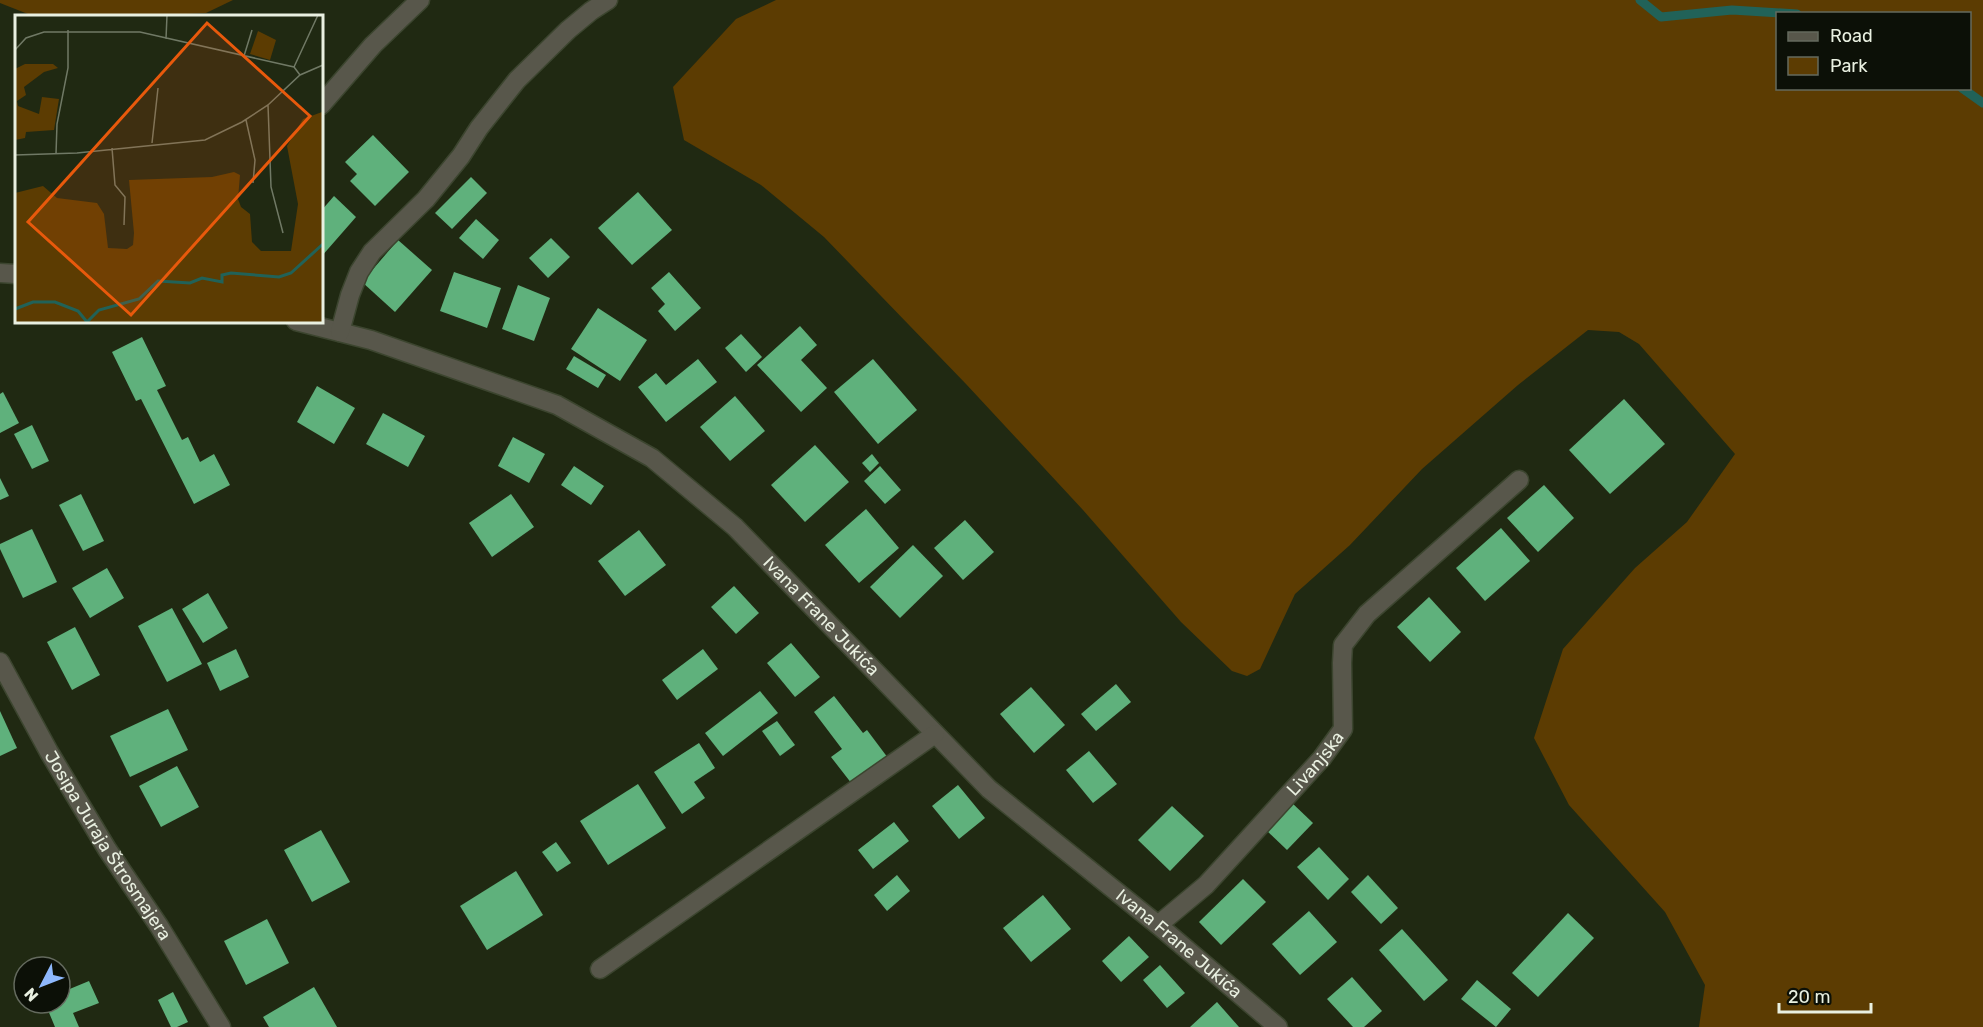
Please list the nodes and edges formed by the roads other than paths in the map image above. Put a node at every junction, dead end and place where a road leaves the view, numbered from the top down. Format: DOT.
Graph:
graph roads {
  1 [pos="420,0"];
  2 [pos="608,0"];
  3 [pos="322,104"];
  4 [pos="0,273"];
  5 [pos="15,274"];
  6 [pos="300,322"];
  7 [pos="340,332"];
  8 [pos="1519,480"];
  9 [pos="0,662"];
  10 [pos="935,734"];
  11 [pos="1158,926"];
  12 [pos="600,969"];
  13 [pos="221,1027"];
  14 [pos="1278,1027"];
  1 -- 3 [label="street"];
  2 -- 7 [label="street"];
  4 -- 5 [label="street"];
  6 -- 7 [label="street, Ivana Frane Jukića"];
  7 -- 10 [label="street, Ivana Frane Jukića"];
  8 -- 11 [label="street, Livanjska"];
  9 -- 13 [label="street, Josipa Juraja Štrosmajera"];
  10 -- 11 [label="street, Ivana Frane Jukića"];
  10 -- 12 [label="street"];
  11 -- 14 [label="street, Ivana Frane Jukića"];
}
